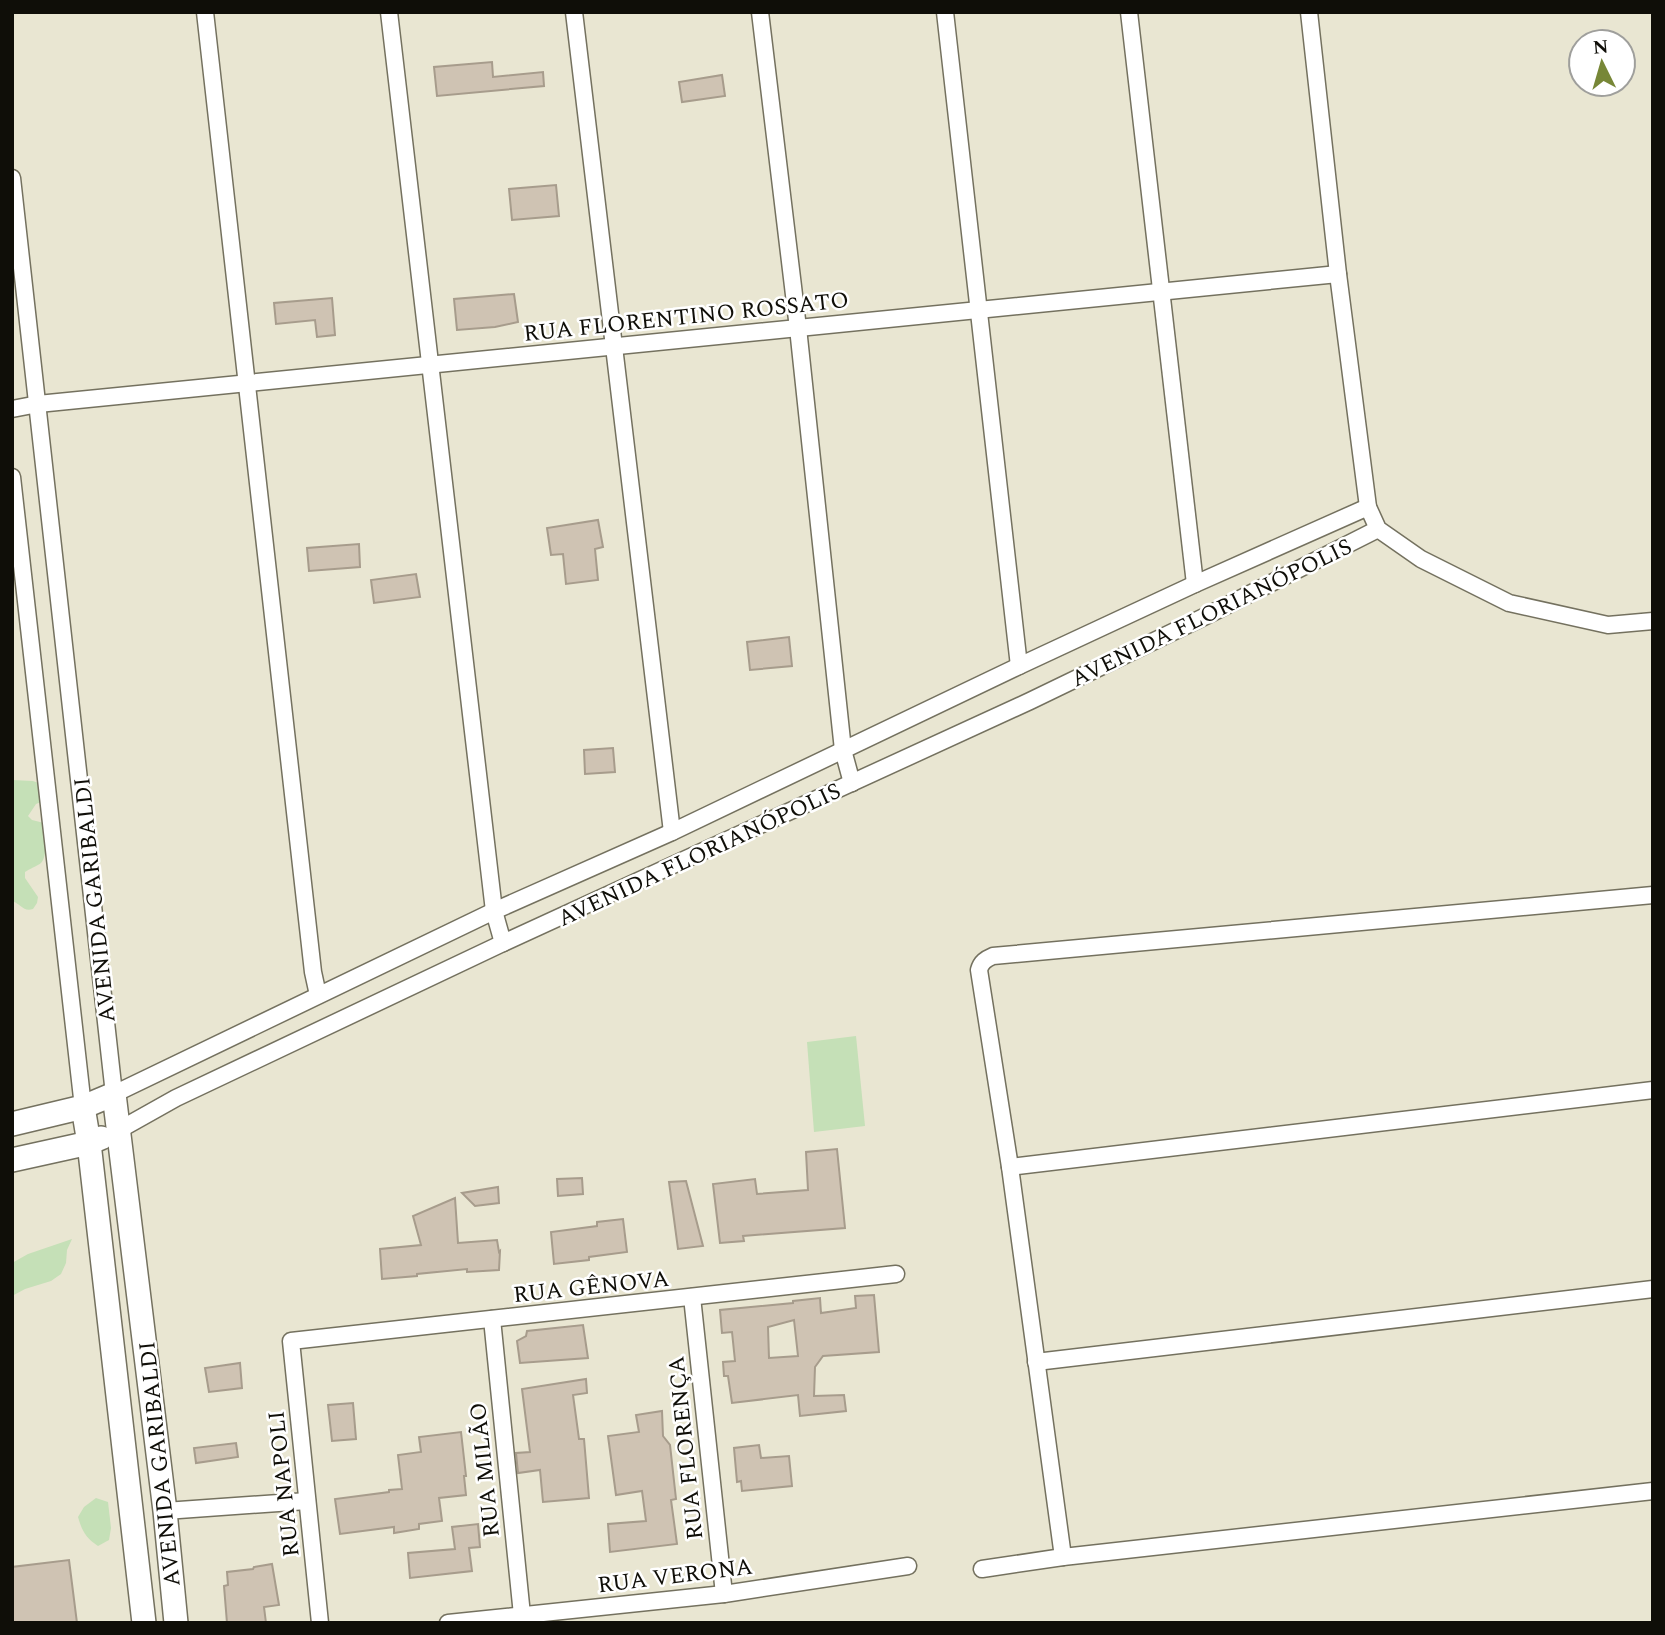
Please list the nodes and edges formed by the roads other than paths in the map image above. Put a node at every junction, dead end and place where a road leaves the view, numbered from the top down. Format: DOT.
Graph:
graph roads {
  1 [pos="205,12"];
  2 [pos="388,12"];
  3 [pos="574,12"];
  4 [pos="761,12"];
  5 [pos="945,12"];
  6 [pos="1129,12"];
  7 [pos="1309,12"];
  8 [pos="12,178"];
  9 [pos="1338,274"];
  10 [pos="1162,291"];
  11 [pos="979,310"];
  12 [pos="797,328"];
  13 [pos="614,346"];
  14 [pos="430,365"];
  15 [pos="247,383"];
  16 [pos="38,404"];
  17 [pos="12,409"];
  18 [pos="12,477"];
  19 [pos="1368,507"];
  20 [pos="1378,529"];
  21 [pos="1195,584"];
  22 [pos="1653,621"];
  23 [pos="1019,666"];
  24 [pos="844,750"];
  25 [pos="852,783"];
  26 [pos="671,832"];
  27 [pos="1653,895"];
  28 [pos="494,911"];
  29 [pos="503,943"];
  30 [pos="318,995"];
  31 [pos="1653,1090"];
  32 [pos="114,1094"];
  33 [pos="83,1107"];
  34 [pos="12,1124"];
  35 [pos="119,1130"];
  36 [pos="89,1143"];
  37 [pos="12,1160"];
  38 [pos="1010,1167"];
  39 [pos="896,1274"];
  40 [pos="1653,1289"];
  41 [pos="691,1297"];
  42 [pos="492,1319"];
  43 [pos="291,1341"];
  44 [pos="1036,1362"];
  45 [pos="1653,1491"];
  46 [pos="307,1501"];
  47 [pos="165,1511"];
  48 [pos="131,1515"];
  49 [pos="1063,1557"];
  50 [pos="908,1566"];
  51 [pos="982,1569"];
  52 [pos="724,1594"];
  53 [pos="522,1615"];
  54 [pos="144,1623"];
  55 [pos="176,1623"];
  56 [pos="320,1623"];
  57 [pos="448,1623"];
  1 -- 15 [label="street"];
  2 -- 14 [label="street"];
  3 -- 13 [label="street"];
  4 -- 12 [label="street"];
  5 -- 11 [label="street"];
  6 -- 10 [label="street"];
  7 -- 9 [label="street"];
  8 -- 16 [label="street, AVENIDA GARIBALDI"];
  9 -- 10 [label="street, RUA FLORENTINO ROSSATO"];
  9 -- 19 [label="street"];
  10 -- 11 [label="street, RUA FLORENTINO ROSSATO"];
  10 -- 21 [label="street"];
  11 -- 12 [label="street, RUA FLORENTINO ROSSATO"];
  11 -- 23 [label="street"];
  12 -- 13 [label="street, RUA FLORENTINO ROSSATO"];
  12 -- 24 [label="street"];
  13 -- 14 [label="street, RUA FLORENTINO ROSSATO"];
  13 -- 26 [label="street"];
  14 -- 15 [label="street, RUA FLORENTINO ROSSATO"];
  14 -- 28 [label="street"];
  15 -- 16 [label="street, RUA FLORENTINO ROSSATO"];
  15 -- 30 [label="street"];
  16 -- 17 [label="street, RUA FLORENTINO ROSSATO"];
  16 -- 32 [label="street, AVENIDA GARIBALDI"];
  18 -- 33 [label="street, AVENIDA GARIBALDI"];
  19 -- 20 [label="street"];
  19 -- 21 [label="street, AVENIDA FLORIANÓPOLIS"];
  20 -- 22 [label="street"];
  20 -- 25 [label="street, AVENIDA FLORIANÓPOLIS"];
  21 -- 23 [label="street, AVENIDA FLORIANÓPOLIS"];
  23 -- 24 [label="street, AVENIDA FLORIANÓPOLIS"];
  24 -- 25 [label="street"];
  24 -- 26 [label="street, AVENIDA FLORIANÓPOLIS"];
  25 -- 29 [label="street, AVENIDA FLORIANÓPOLIS"];
  26 -- 28 [label="street, AVENIDA FLORIANÓPOLIS"];
  27 -- 38 [label="street"];
  28 -- 29 [label="street"];
  28 -- 30 [label="street, AVENIDA FLORIANÓPOLIS"];
  29 -- 35 [label="street, AVENIDA FLORIANÓPOLIS"];
  30 -- 32 [label="street, AVENIDA FLORIANÓPOLIS"];
  31 -- 38 [label="street"];
  32 -- 33 [label="street"];
  32 -- 35 [label="street, AVENIDA GARIBALDI"];
  33 -- 34 [label="street"];
  33 -- 36 [label="street, AVENIDA GARIBALDI"];
  35 -- 36 [label="street, AVENIDA FLORIANÓPOLIS"];
  35 -- 47 [label="street, AVENIDA GARIBALDI"];
  36 -- 37 [label="street, AVENIDA FLORIANÓPOLIS"];
  36 -- 48 [label="street, AVENIDA GARIBALDI"];
  38 -- 44 [label="street"];
  39 -- 41 [label="street, RUA GÊNOVA"];
  40 -- 44 [label="street"];
  41 -- 42 [label="street, RUA GÊNOVA"];
  41 -- 52 [label="street, RUA FLORENÇA"];
  42 -- 43 [label="street, RUA GÊNOVA"];
  42 -- 53 [label="street, RUA MILÃO"];
  43 -- 46 [label="street, RUA NAPOLI"];
  44 -- 49 [label="street"];
  45 -- 49 [label="street"];
  46 -- 47 [label="street"];
  46 -- 56 [label="street, RUA NAPOLI"];
  47 -- 48 [label="street"];
  47 -- 55 [label="street, AVENIDA GARIBALDI"];
  48 -- 54 [label="street, AVENIDA GARIBALDI"];
  49 -- 51 [label="street"];
  50 -- 52 [label="street, RUA VERONA"];
  52 -- 53 [label="street, RUA VERONA"];
  53 -- 57 [label="street, RUA VERONA"];
}
